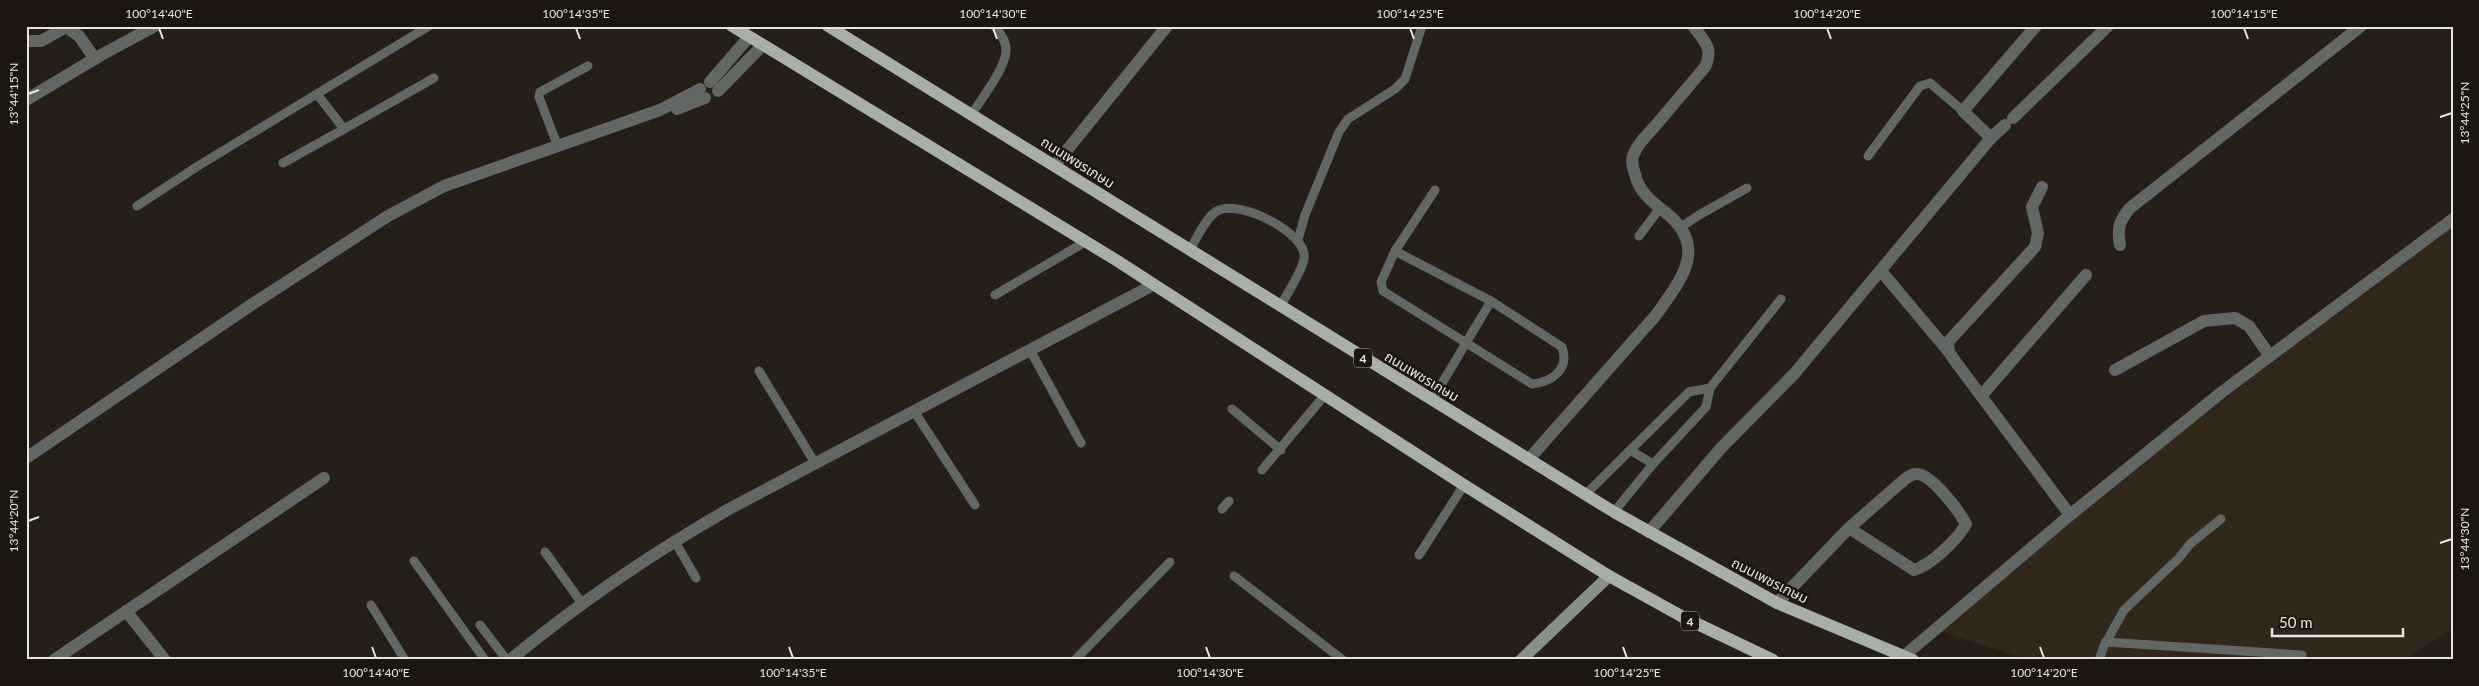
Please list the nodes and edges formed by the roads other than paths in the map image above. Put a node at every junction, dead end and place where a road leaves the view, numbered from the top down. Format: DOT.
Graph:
graph roads {
  1 [pos="155,26"];
  2 [pos="429,26"];
  3 [pos="732,26"];
  4 [pos="828,26"];
  5 [pos="1167,26"];
  6 [pos="1422,26"];
  7 [pos="1693,26"];
  8 [pos="2036,26"];
  9 [pos="2108,26"];
  10 [pos="2361,26"];
  11 [pos="995,27"];
  12 [pos="749,37"];
  13 [pos="26,41"];
  14 [pos="762,46"];
  15 [pos="94,59"];
  16 [pos="588,66"];
  17 [pos="434,78"];
  18 [pos="708,90"];
  19 [pos="317,94"];
  20 [pos="26,100"];
  21 [pos="1963,111"];
  22 [pos="972,114"];
  23 [pos="344,129"];
  24 [pos="1991,138"];
  25 [pos="558,147"];
  26 [pos="1868,156"];
  27 [pos="283,163"];
  28 [pos="1055,165"];
  29 [pos="2042,187"];
  30 [pos="1747,188"];
  31 [pos="1435,190"];
  32 [pos="137,206"];
  33 [pos="1660,208"];
  34 [pos="2453,219"];
  35 [pos="1681,228"];
  36 [pos="1639,236"];
  37 [pos="1298,240"];
  38 [pos="1085,242"];
  39 [pos="2120,245"];
  40 [pos="1188,251"];
  41 [pos="1395,251"];
  42 [pos="1881,271"];
  43 [pos="2086,275"];
  44 [pos="1154,285"];
  45 [pos="995,295"];
  46 [pos="1781,299"];
  47 [pos="1491,301"];
  48 [pos="1280,307"];
  49 [pos="1463,346"];
  50 [pos="1030,350"];
  51 [pos="1949,352"];
  52 [pos="2270,356"];
  53 [pos="2115,370"];
  54 [pos="759,371"];
  55 [pos="1710,388"];
  56 [pos="1982,395"];
  57 [pos="1324,396"];
  58 [pos="1432,400"];
  59 [pos="1232,409"];
  60 [pos="914,411"];
  61 [pos="1081,444"];
  62 [pos="1281,450"];
  63 [pos="1630,450"];
  64 [pos="26,458"];
  65 [pos="1529,459"];
  66 [pos="815,463"];
  67 [pos="1653,464"];
  68 [pos="1262,470"];
  69 [pos="324,478"];
  70 [pos="1464,485"];
  71 [pos="1586,494"];
  72 [pos="1229,501"];
  73 [pos="975,505"];
  74 [pos="1222,510"];
  75 [pos="1614,512"];
  76 [pos="2070,515"];
  77 [pos="2222,518"];
  78 [pos="1849,528"];
  79 [pos="1649,532"];
  80 [pos="674,540"];
  81 [pos="545,552"];
  82 [pos="1419,555"];
  83 [pos="414,561"];
  84 [pos="1170,562"];
  85 [pos="1234,576"];
  86 [pos="1609,576"];
  87 [pos="696,578"];
  88 [pos="581,602"];
  89 [pos="1777,603"];
  90 [pos="371,605"];
  91 [pos="126,611"];
  92 [pos="480,625"];
  93 [pos="2106,642"];
  94 [pos="2302,656"];
  95 [pos="1908,658"];
  96 [pos="54,660"];
  97 [pos="166,660"];
  98 [pos="405,660"];
  99 [pos="485,660"];
  100 [pos="509,660"];
  101 [pos="1075,660"];
  102 [pos="1343,660"];
  103 [pos="1521,660"];
  104 [pos="1773,660"];
  105 [pos="2099,660"];
  1 -- 15 [label="street"];
  2 -- 19 [label="lane"];
  3 -- 12 [label="main road, 4"];
  4 -- 22 [label="main road, ถนนเพชรเกษม / 4"];
  5 -- 28 [label="street"];
  6 -- 37 [label="lane"];
  7 -- 33 [label="street"];
  8 -- 21 [label="street"];
  9 -- 24 [label="street"];
  10 -- 39 [label="street"];
  11 -- 22 [label="lane"];
  12 -- 14 [label="main road, 4"];
  12 -- 18 [label="street"];
  13 -- 15 [label="street"];
  14 -- 18 [label="street"];
  14 -- 38 [label="main road, 4"];
  15 -- 20 [label="street"];
  16 -- 25 [label="lane"];
  17 -- 23 [label="lane"];
  18 -- 25 [label="street"];
  19 -- 23 [label="lane"];
  19 -- 32 [label="lane"];
  21 -- 24 [label="street"];
  21 -- 26 [label="lane"];
  22 -- 28 [label="main road, ถนนเพชรเกษม / 4"];
  23 -- 27 [label="lane"];
  24 -- 42 [label="street"];
  25 -- 64 [label="street"];
  28 -- 40 [label="main road, ถนนเพชรเกษม / 4"];
  29 -- 51 [label="street"];
  30 -- 35 [label="lane"];
  31 -- 41 [label="lane"];
  33 -- 35 [label="street"];
  33 -- 36 [label="lane"];
  34 -- 52 [label="street"];
  35 -- 65 [label="street"];
  37 -- 40 [label="lane"];
  37 -- 48 [label="lane"];
  38 -- 44 [label="main road, 4"];
  38 -- 45 [label="lane"];
  40 -- 48 [label="main road, ถนนเพชรเกษม / 4"];
  41 -- 47 [label="lane"];
  41 -- 49 [label="lane"];
  42 -- 51 [label="street"];
  42 -- 79 [label="street"];
  43 -- 56 [label="street"];
  44 -- 50 [label="street"];
  44 -- 57 [label="main road, 4"];
  46 -- 55 [label="lane"];
  47 -- 49 [label="lane"];
  47 -- 49 [label="lane"];
  48 -- 58 [label="main road, ถนนเพชรเกษม / 4"];
  49 -- 58 [label="lane"];
  50 -- 60 [label="street"];
  50 -- 61 [label="lane"];
  51 -- 56 [label="street"];
  52 -- 53 [label="street"];
  52 -- 76 [label="street"];
  54 -- 66 [label="lane"];
  55 -- 63 [label="lane"];
  55 -- 67 [label="lane"];
  56 -- 76 [label="street"];
  57 -- 62 [label="lane"];
  57 -- 70 [label="main road, 4"];
  58 -- 65 [label="main road, ถนนเพชรเกษม / 4"];
  59 -- 62 [label="lane"];
  60 -- 66 [label="street"];
  60 -- 73 [label="lane"];
  62 -- 68 [label="lane"];
  63 -- 67 [label="lane"];
  63 -- 71 [label="lane"];
  65 -- 71 [label="main road, ถนนเพชรเกษม / 4"];
  66 -- 80 [label="street"];
  67 -- 75 [label="lane"];
  69 -- 91 [label="street"];
  70 -- 82 [label="lane"];
  70 -- 86 [label="main road, 4"];
  71 -- 75 [label="main road, ถนนเพชรเกษม / 4"];
  72 -- 74 [label="lane"];
  75 -- 79 [label="main road, ถนนเพชรเกษม / 4"];
  76 -- 95 [label="street"];
  77 -- 93 [label="lane"];
  78 -- 78 [label="street"];
  78 -- 89 [label="street"];
  79 -- 89 [label="main road, ถนนเพชรเกษม / 4"];
  80 -- 87 [label="lane"];
  80 -- 88 [label="street"];
  81 -- 88 [label="lane"];
  83 -- 99 [label="lane"];
  84 -- 101 [label="lane"];
  85 -- 102 [label="lane"];
  86 -- 103 [label="main road"];
  86 -- 104 [label="main road, 4"];
  88 -- 100 [label="street"];
  89 -- 95 [label="main road, ถนนเพชรเกษม / 4"];
  90 -- 98 [label="lane"];
  91 -- 96 [label="street"];
  91 -- 97 [label="street"];
  92 -- 100 [label="lane"];
  93 -- 94 [label="lane"];
  93 -- 105 [label="lane"];
}
